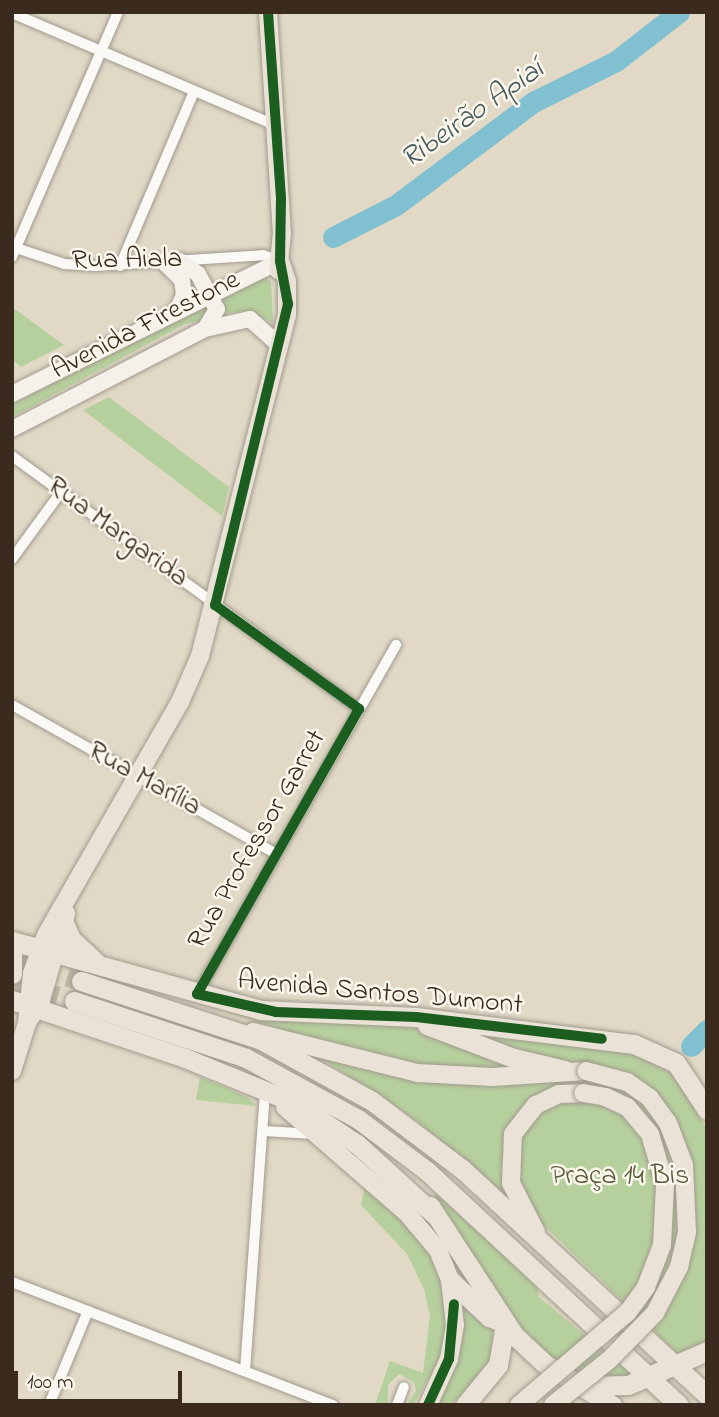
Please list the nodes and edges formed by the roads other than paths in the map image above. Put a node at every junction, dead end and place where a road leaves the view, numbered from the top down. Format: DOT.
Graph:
graph roads {
  1 [pos="118,12"];
  2 [pos="268,12"];
  3 [pos="12,13"];
  4 [pos="101,51"];
  5 [pos="194,92"];
  6 [pos="276,125"];
  7 [pos="14,252"];
  8 [pos="180,261"];
  9 [pos="280,261"];
  10 [pos="163,262"];
  11 [pos="120,266"];
  12 [pos="209,294"];
  13 [pos="177,311"];
  14 [pos="205,329"];
  15 [pos="278,344"];
  16 [pos="12,394"];
  17 [pos="12,429"];
  18 [pos="12,456"];
  19 [pos="61,492"];
  20 [pos="12,559"];
  21 [pos="215,605"];
  22 [pos="396,645"];
  23 [pos="12,705"];
  24 [pos="359,709"];
  25 [pos="138,776"];
  26 [pos="276,854"];
  27 [pos="70,894"];
  28 [pos="64,923"];
  29 [pos="12,940"];
  30 [pos="12,950"];
  31 [pos="48,951"];
  32 [pos="100,966"];
  33 [pos="12,974"];
  34 [pos="81,981"];
  35 [pos="197,994"];
  36 [pos="74,1001"];
  37 [pos="25,1009"];
  38 [pos="382,1016"];
  39 [pos="84,1025"];
  40 [pos="229,1028"];
  41 [pos="565,1070"];
  42 [pos="12,1071"];
  43 [pos="259,1090"];
  44 [pos="707,1110"];
  45 [pos="264,1130"];
  46 [pos="321,1135"];
  47 [pos="382,1136"];
  48 [pos="436,1216"];
  49 [pos="542,1242"];
  50 [pos="450,1280"];
  51 [pos="12,1282"];
  52 [pos="88,1311"];
  53 [pos="505,1324"];
  54 [pos="707,1351"];
  55 [pos="675,1366"];
  56 [pos="245,1371"];
  57 [pos="649,1377"];
  58 [pos="580,1385"];
  59 [pos="404,1387"];
  60 [pos="705,1392"];
  61 [pos="49,1405"];
  62 [pos="333,1405"];
  63 [pos="397,1405"];
  64 [pos="428,1405"];
  65 [pos="466,1405"];
  66 [pos="519,1405"];
  67 [pos="554,1405"];
  68 [pos="612,1405"];
  69 [pos="679,1405"];
  1 -- 4 [label="street"];
  2 -- 6 [label="main road"];
  3 -- 4 [label="street"];
  4 -- 5 [label="street"];
  4 -- 7 [label="street"];
  5 -- 6 [label="street"];
  5 -- 11 [label="street"];
  6 -- 9 [label="main road"];
  7 -- 11 [label="street, Rua Aiala"];
  8 -- 9 [label="street, Rua Aiala"];
  8 -- 10 [label="street, Rua Aiala"];
  8 -- 12 [label="main road"];
  9 -- 12 [label="main road, Avenida Firestone"];
  9 -- 15 [label="main road"];
  10 -- 11 [label="street, Rua Aiala"];
  10 -- 13 [label="main road"];
  12 -- 13 [label="main road, Avenida Firestone"];
  12 -- 14 [label="main road"];
  13 -- 16 [label="main road, Avenida Firestone"];
  14 -- 15 [label="main road, Avenida Firestone"];
  14 -- 17 [label="main road, Avenida Firestone"];
  15 -- 21 [label="main road"];
  18 -- 19 [label="street, Rua Margarida"];
  19 -- 20 [label="street"];
  19 -- 21 [label="street, Rua Margarida"];
  21 -- 24 [label="street, Rua Margarida"];
  21 -- 25 [label="main road"];
  22 -- 24 [label="street, Rua Professor Garret"];
  23 -- 25 [label="street, Rua Marília"];
  24 -- 26 [label="street, Rua Professor Garret"];
  25 -- 26 [label="street, Rua Marília"];
  25 -- 27 [label="main road"];
  26 -- 35 [label="street, Rua Professor Garret"];
  27 -- 28 [label="main road"];
  27 -- 31 [label="main road"];
  28 -- 31 [label="main road"];
  28 -- 32 [label="highway"];
  29 -- 31 [label="highway, Avenida Santos Dumont"];
  30 -- 33 [label="highway"];
  31 -- 32 [label="highway, Avenida Santos Dumont"];
  31 -- 37 [label="main road"];
  32 -- 35 [label="highway, Avenida Santos Dumont"];
  32 -- 39 [label="highway"];
  34 -- 40 [label="highway, Avenida Santos Dumont"];
  35 -- 38 [label="highway, Avenida Santos Dumont"];
  36 -- 47 [label="highway"];
  37 -- 39 [label="highway"];
  37 -- 42 [label="main road"];
  38 -- 41 [label="highway"];
  38 -- 44 [label="highway, Avenida Santos Dumont"];
  39 -- 43 [label="highway"];
  40 -- 41 [label="main road"];
  40 -- 49 [label="highway, Avenida Santos Dumont"];
  41 -- 67 [label="main road, bridge"];
  43 -- 45 [label="street"];
  43 -- 46 [label="main road"];
  43 -- 48 [label="highway"];
  45 -- 46 [label="street"];
  45 -- 56 [label="street"];
  46 -- 50 [label="main road"];
  47 -- 48 [label="highway"];
  47 -- 57 [label="highway"];
  48 -- 53 [label="highway"];
  49 -- 55 [label="highway, Avenida Santos Dumont"];
  49 -- 66 [label="main road, bridge"];
  50 -- 53 [label="highway"];
  50 -- 64 [label="main road"];
  51 -- 52 [label="street"];
  52 -- 56 [label="street"];
  52 -- 61 [label="street"];
  53 -- 58 [label="highway"];
  53 -- 65 [label="highway"];
  54 -- 55 [label="highway"];
  55 -- 57 [label="highway"];
  55 -- 60 [label="highway, Avenida Santos Dumont"];
  56 -- 62 [label="street"];
  57 -- 58 [label="highway"];
  57 -- 69 [label="highway"];
  58 -- 68 [label="highway"];
  59 -- 63 [label="street"];
}
